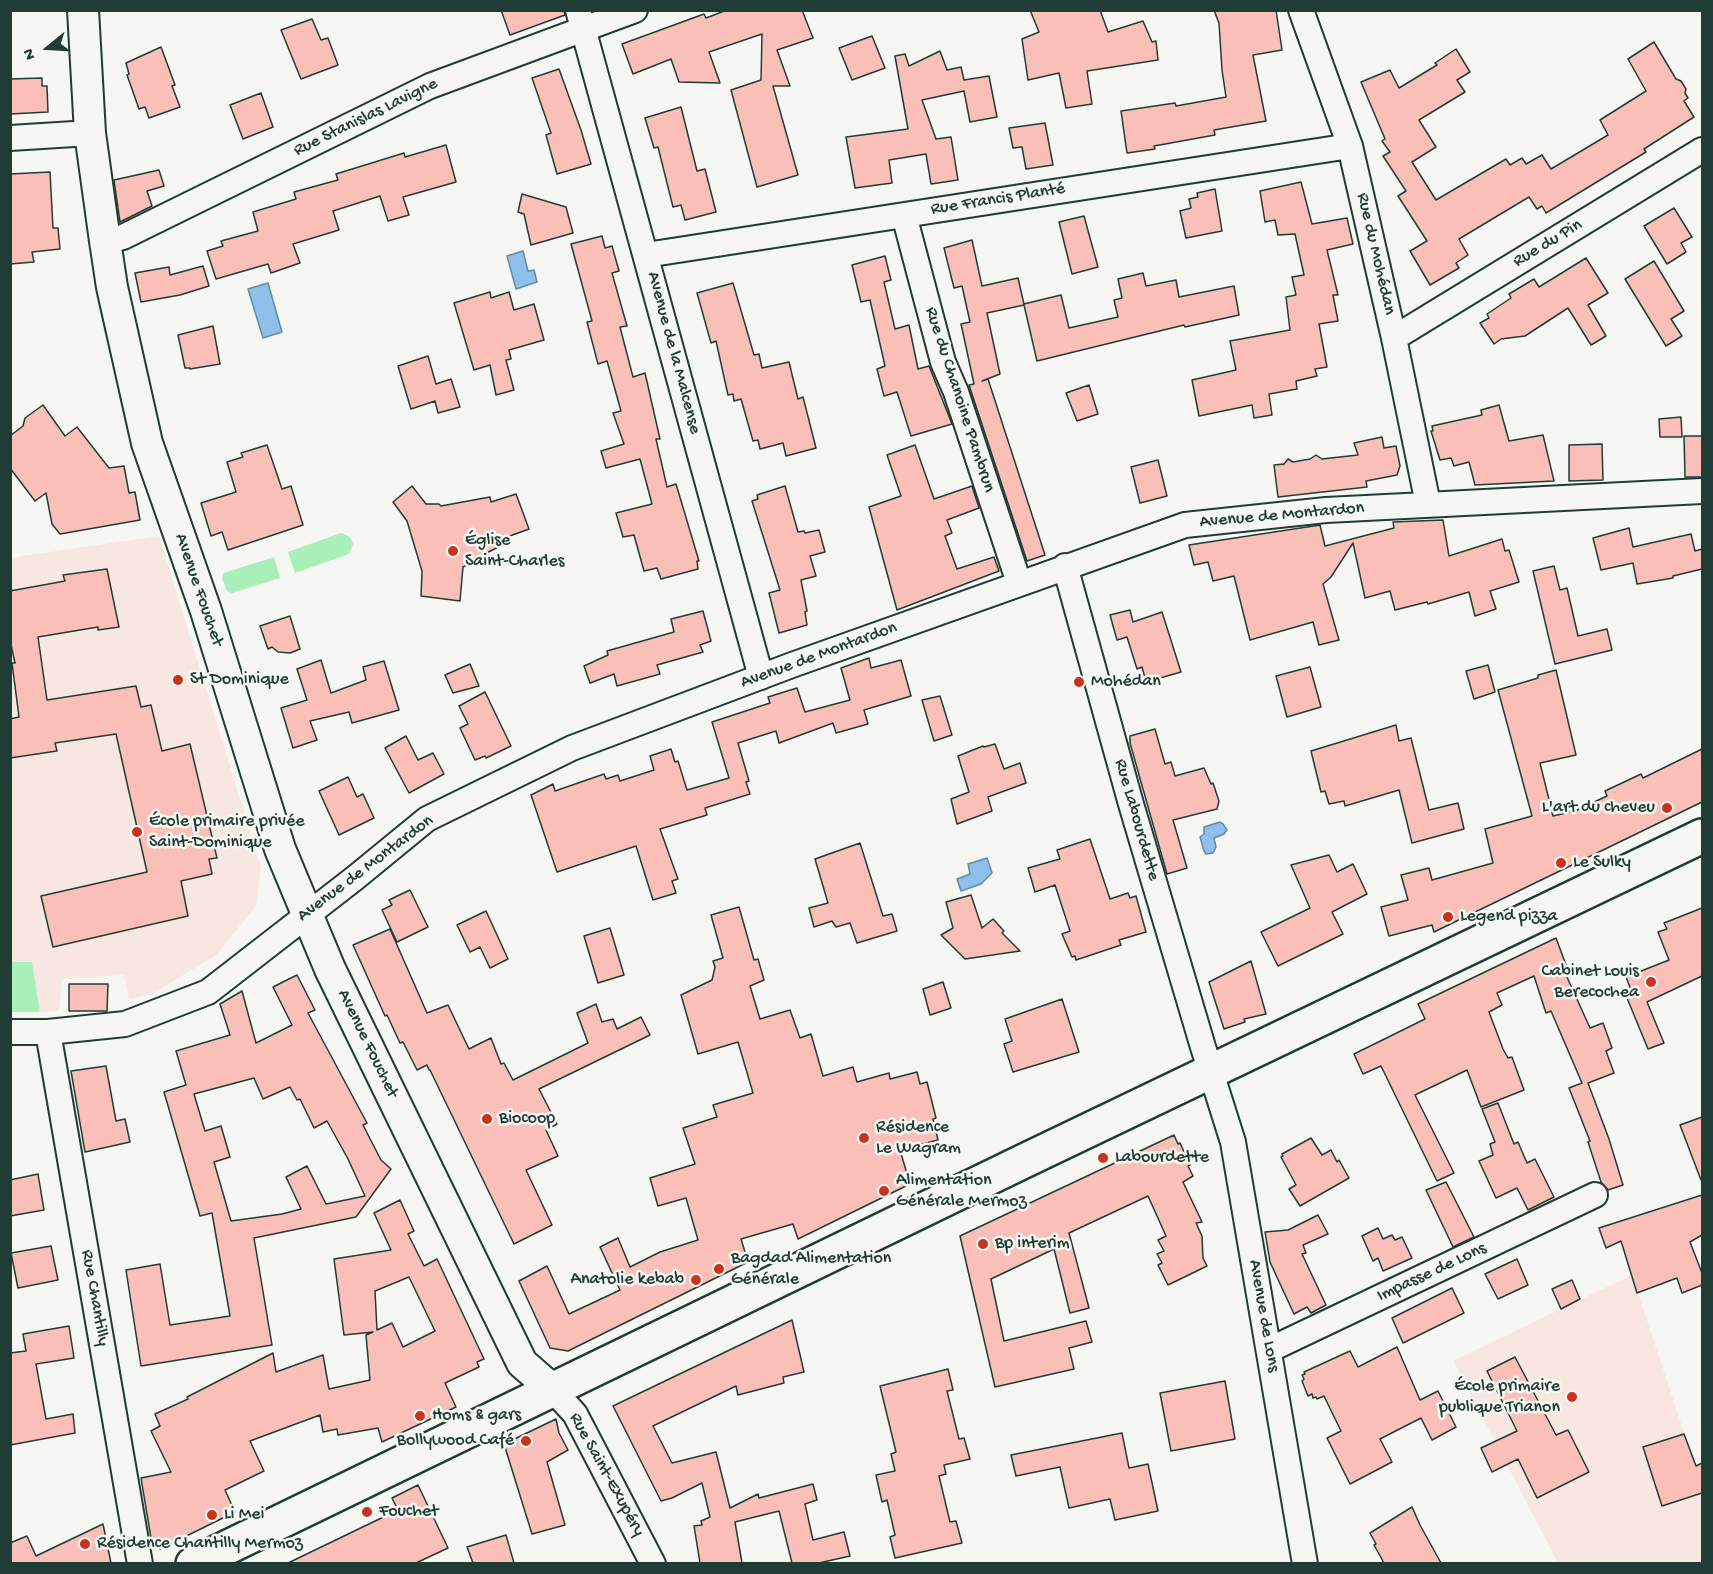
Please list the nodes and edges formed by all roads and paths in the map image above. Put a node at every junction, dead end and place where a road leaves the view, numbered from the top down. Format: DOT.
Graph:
graph roads {
  1 [pos="82,10"];
  2 [pos="635,10"];
  3 [pos="1301,10"];
  4 [pos="581,20"];
  5 [pos="90,133"];
  6 [pos="10,138"];
  7 [pos="1350,146"];
  8 [pos="1702,150"];
  9 [pos="904,215"];
  10 [pos="105,241"];
  11 [pos="646,255"];
  12 [pos="1394,338"];
  13 [pos="1702,491"];
  14 [pos="1428,504"];
  15 [pos="1065,566"];
  16 [pos="1019,583"];
  17 [pos="761,677"];
  18 [pos="1702,836"];
  19 [pos="307,914"];
  20 [pos="10,1032"];
  21 [pos="48,1032"];
  22 [pos="1212,1072"];
  23 [pos="1595,1195"];
  24 [pos="1269,1350"];
  25 [pos="553,1390"];
  26 [pos="140,1563"];
  27 [pos="193,1563"];
  28 [pos="653,1563"];
  29 [pos="1305,1563"];
  1 -- 5 [label="street, Avenue Fouchet"];
  2 -- 4 [label="street, Rue Stanislas Lavigne"];
  3 -- 7 [label="street, Rue du Mohédan"];
  4 -- 10 [label="street, Rue Stanislas Lavigne"];
  4 -- 11 [label="street, Avenue de la Malcense"];
  5 -- 6 [label="street"];
  5 -- 10 [label="street, Avenue Fouchet"];
  7 -- 9 [label="street, Rue Francis Planté"];
  7 -- 12 [label="street, Rue du Mohédan"];
  8 -- 12 [label="street, Rue du Pin"];
  9 -- 11 [label="street, Rue Francis Planté"];
  9 -- 16 [label="street, Rue du Chanoine Pambrun"];
  10 -- 19 [label="street, Avenue Fouchet"];
  11 -- 17 [label="street, Avenue de la Malcense"];
  12 -- 14 [label="street, Rue du Mohédan"];
  13 -- 14 [label="street, Avenue de Montardon"];
  14 -- 15 [label="street, Avenue de Montardon"];
  15 -- 16 [label="street, Avenue de Montardon"];
  15 -- 22 [label="street, Rue Labourdette"];
  16 -- 17 [label="street, Avenue de Montardon"];
  17 -- 19 [label="street, Avenue de Montardon"];
  18 -- 22 [label="main road"];
  19 -- 21 [label="street, Avenue de Montardon"];
  19 -- 25 [label="street, Avenue Fouchet"];
  20 -- 21 [label="street, Avenue de Montardon"];
  21 -- 26 [label="street, Rue Chantilly"];
  22 -- 24 [label="street, Avenue de Lons"];
  22 -- 25 [label="main road"];
  23 -- 24 [label="street, Impasse de Lons"];
  24 -- 29 [label="street, Avenue de Lons"];
  25 -- 27 [label="main road"];
  25 -- 28 [label="street, Rue Saint-Exupéry"];
}
